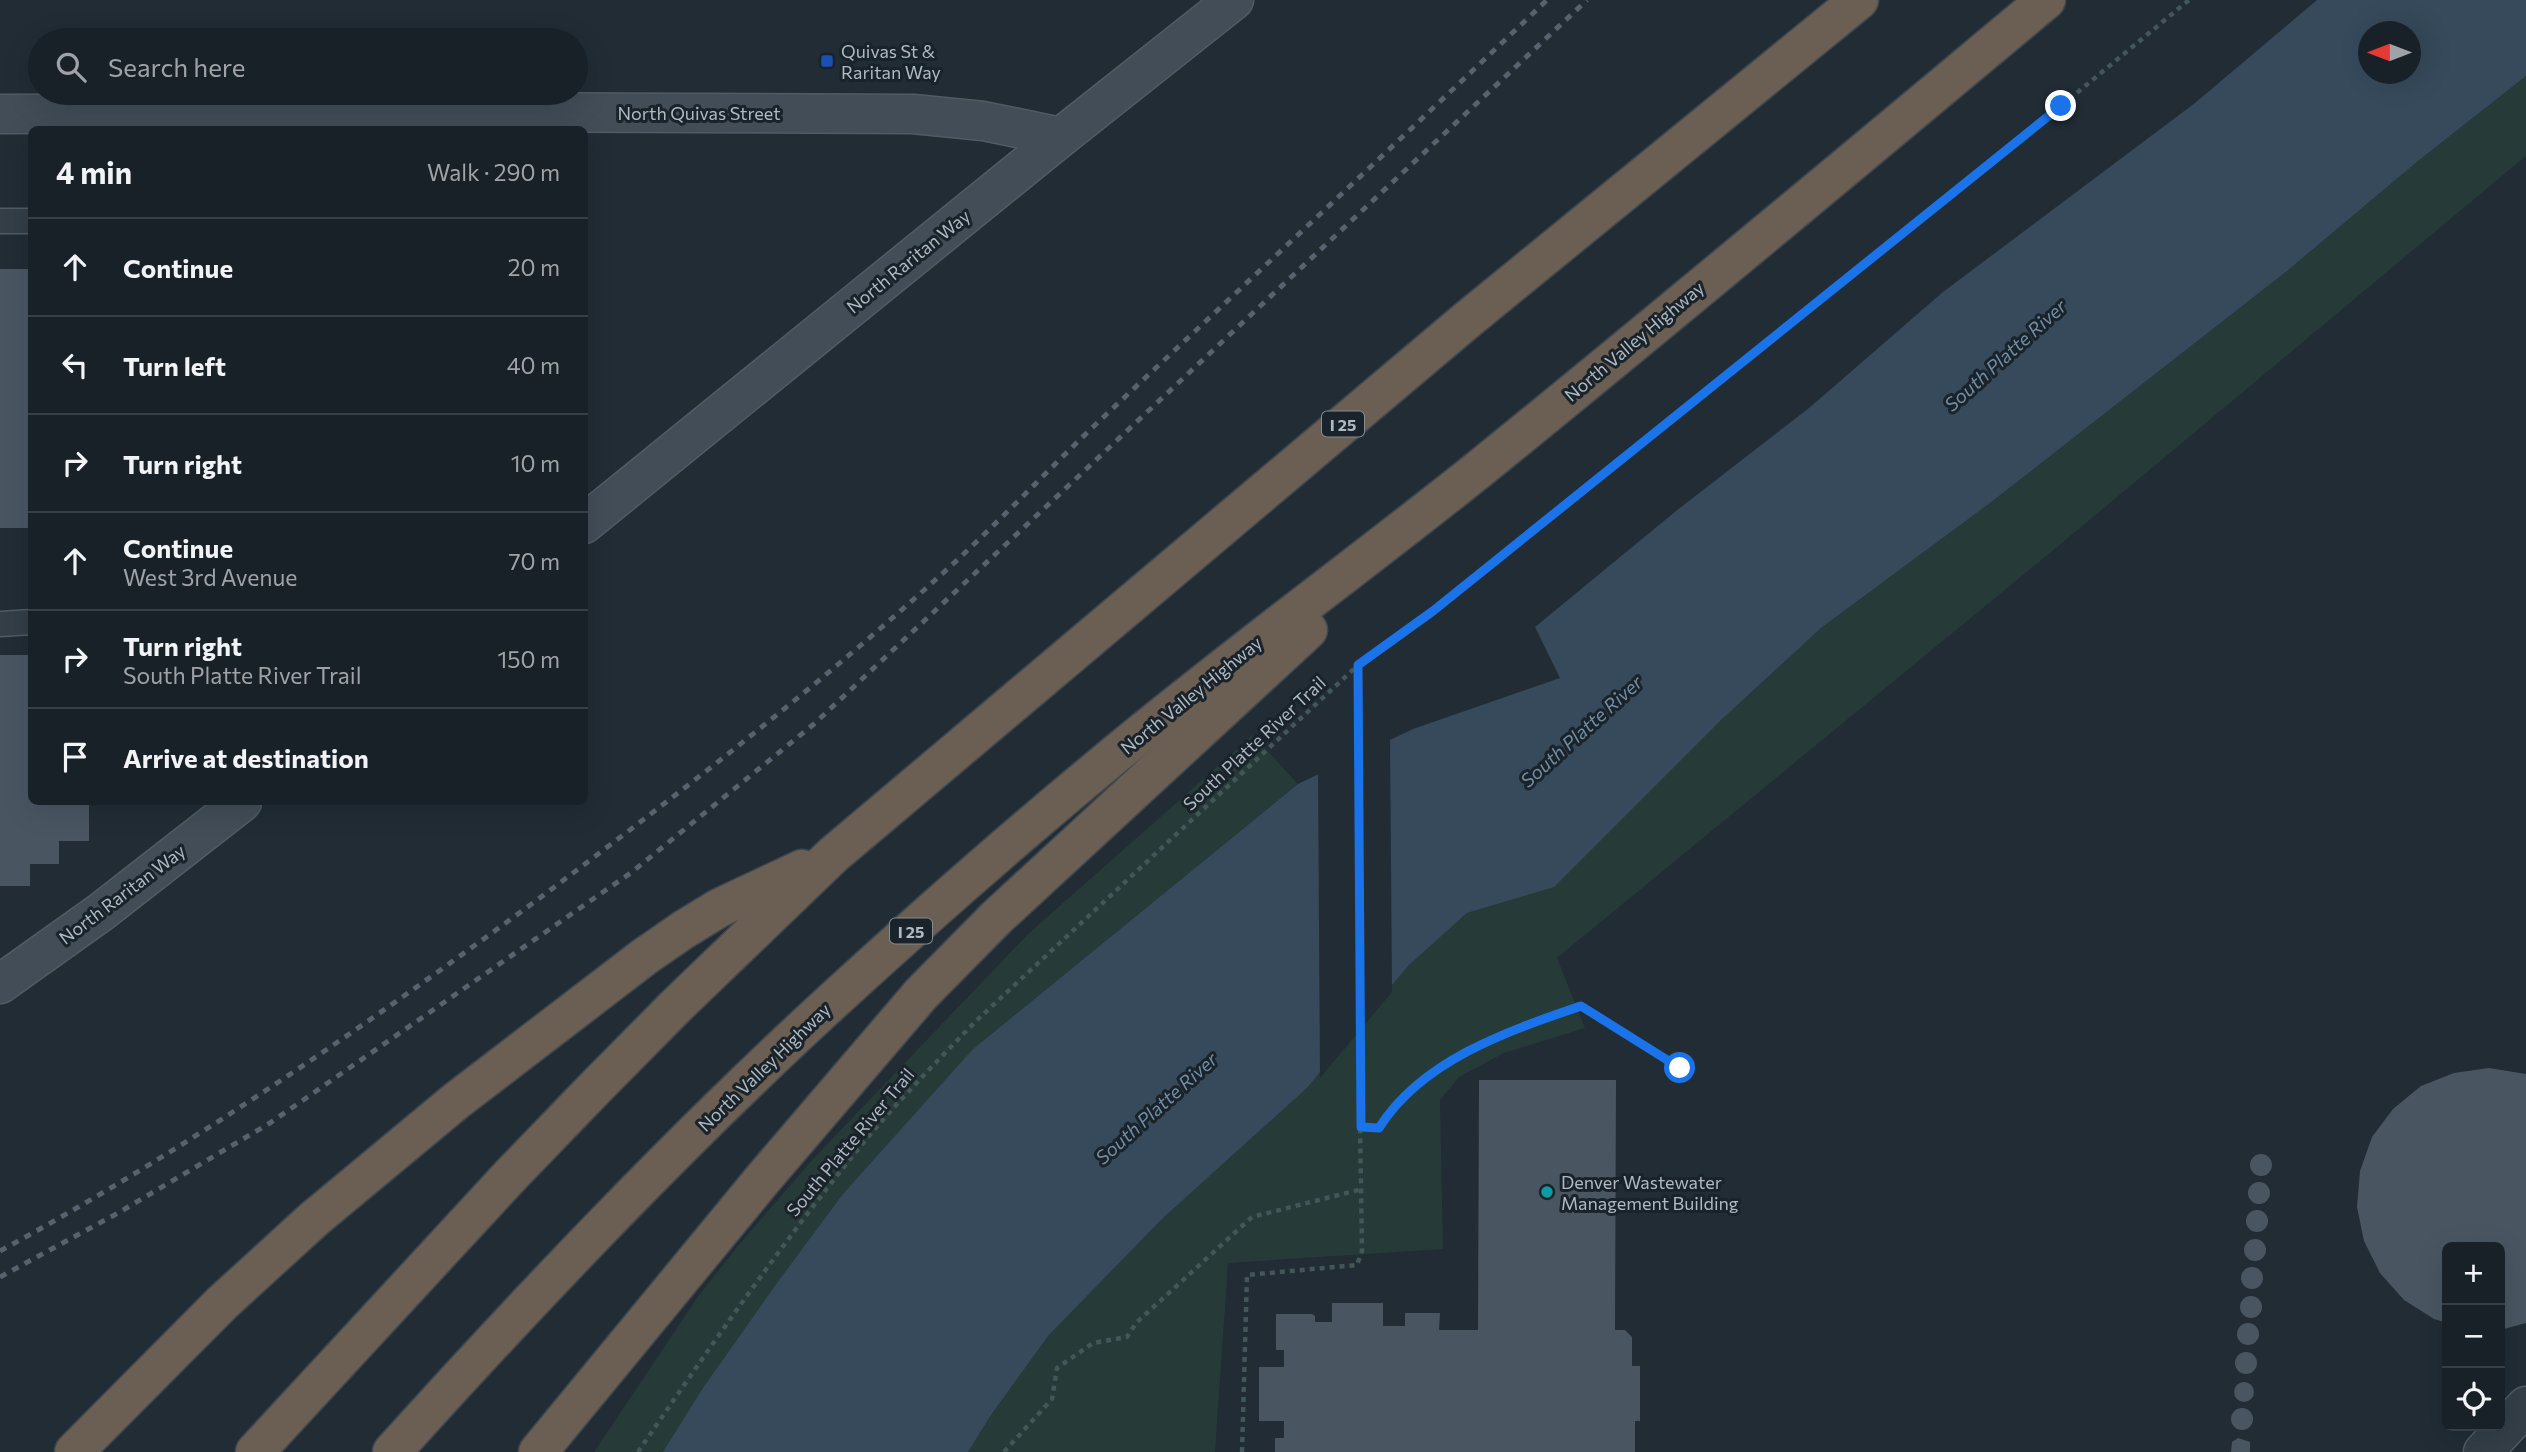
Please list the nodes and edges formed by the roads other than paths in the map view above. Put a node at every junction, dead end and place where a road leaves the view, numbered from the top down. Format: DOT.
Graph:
graph roads {
  1 [pos="1234,0"];
  2 [pos="1859,0"];
  3 [pos="2046,0"];
  4 [pos="0,114"];
  5 [pos="1060,137"];
  6 [pos="0,221"];
  7 [pos="28,221"];
  8 [pos="1482,466"];
  9 [pos="588,521"];
  10 [pos="28,622"];
  11 [pos="0,624"];
  12 [pos="238,805"];
  13 [pos="833,855"];
  14 [pos="0,984"];
  15 [pos="2526,1406"];
  16 [pos="74,1452"];
  17 [pos="255,1452"];
  18 [pos="392,1452"];
  19 [pos="538,1452"];
  20 [pos="2483,1452"];
  1 -- 5 [label="street, North Raritan Way"];
  2 -- 13 [label="highway, I 25"];
  3 -- 8 [label="highway, North Valley Highway / I 25"];
  4 -- 5 [label="street, North Quivas Street"];
  5 -- 9 [label="street, North Raritan Way"];
  6 -- 7 [label="lane"];
  8 -- 18 [label="highway, North Valley Highway / I 25"];
  8 -- 19 [label="highway"];
  10 -- 11 [label="lane"];
  12 -- 14 [label="street, North Raritan Way"];
  13 -- 16 [label="highway"];
  13 -- 17 [label="highway, I 25"];
  15 -- 20 [label="street"];
}
